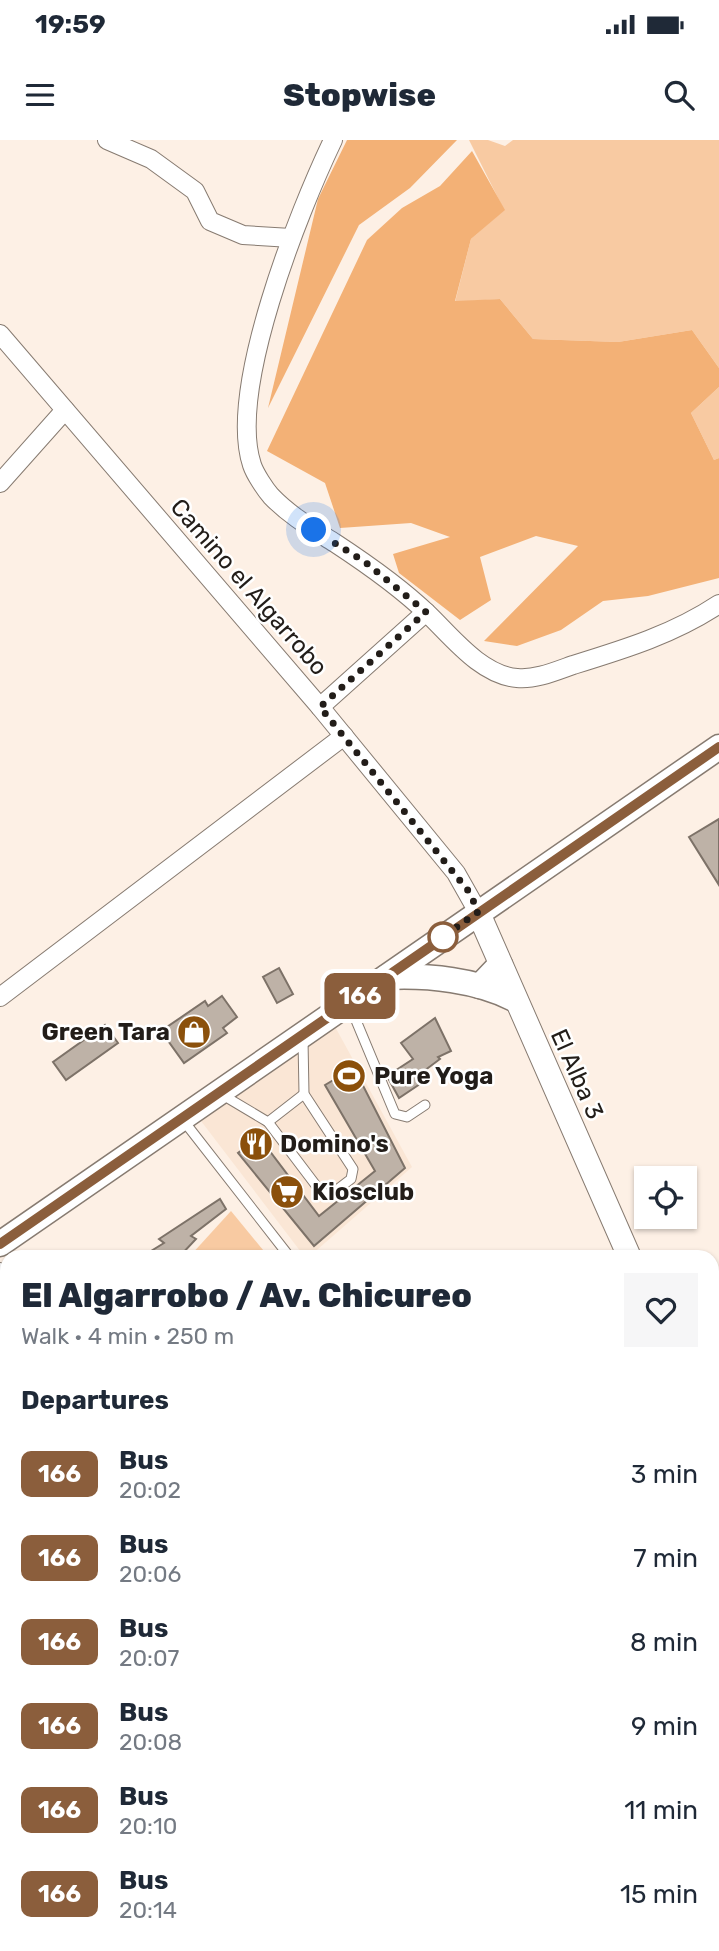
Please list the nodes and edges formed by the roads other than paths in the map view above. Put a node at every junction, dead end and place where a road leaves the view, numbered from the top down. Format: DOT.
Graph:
graph roads {
  1 [pos="107,140"];
  2 [pos="333,140"];
  3 [pos="291,238"];
  4 [pos="0,334"];
  5 [pos="65,410"];
  6 [pos="0,483"];
  7 [pos="719,604"];
  8 [pos="426,612"];
  9 [pos="320,707"];
  10 [pos="344,736"];
  11 [pos="719,747"];
  12 [pos="478,912"];
  13 [pos="500,965"];
  14 [pos="387,977"];
  15 [pos="480,986"];
  16 [pos="0,998"];
  17 [pos="514,999"];
  18 [pos="349,1004"];
  19 [pos="303,1036"];
  20 [pos="220,1093"];
  21 [pos="304,1094"];
  22 [pos="425,1105"];
  23 [pos="182,1119"];
  24 [pos="268,1122"];
  25 [pos="0,1244"];
  26 [pos="284,1250"];
  27 [pos="626,1250"];
  1 -- 3 [label="street"];
  2 -- 3 [label="street"];
  3 -- 8 [label="street"];
  4 -- 5 [label="street, Camino el Algarrobo"];
  5 -- 6 [label="street"];
  5 -- 9 [label="street, Camino el Algarrobo"];
  7 -- 8 [label="street"];
  8 -- 9 [label="street"];
  9 -- 10 [label="street, Camino el Algarrobo"];
  10 -- 12 [label="street, Camino el Algarrobo"];
  10 -- 16 [label="street"];
  11 -- 12 [label="main road"];
  12 -- 13 [label="street, El Alba 3"];
  12 -- 14 [label="main road"];
  13 -- 15 [label="main road"];
  13 -- 17 [label="street, El Alba 3"];
  14 -- 15 [label="main road"];
  14 -- 18 [label="main road"];
  15 -- 17 [label="main road"];
  17 -- 27 [label="street, El Alba 3"];
  18 -- 19 [label="main road"];
  18 -- 22 [label="lane"];
  19 -- 20 [label="main road"];
  19 -- 21 [label="lane"];
  20 -- 23 [label="main road"];
  20 -- 24 [label="lane"];
  21 -- 24 [label="lane"];
  21 -- 24 [label="lane"];
  23 -- 25 [label="main road"];
  23 -- 26 [label="lane"];
}
